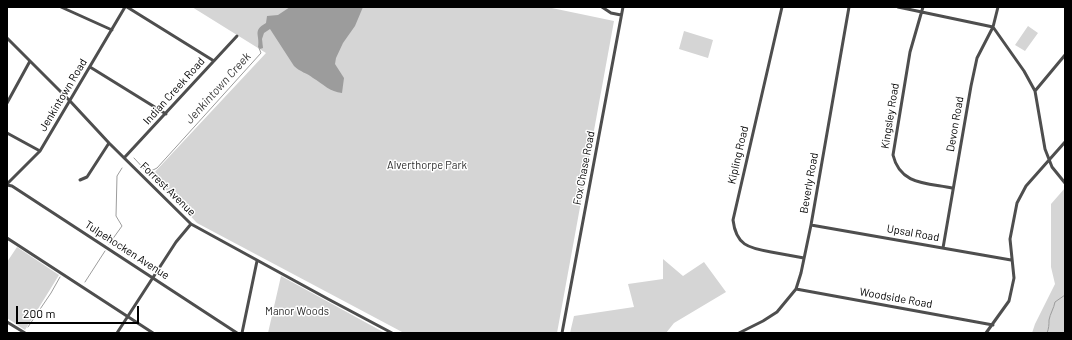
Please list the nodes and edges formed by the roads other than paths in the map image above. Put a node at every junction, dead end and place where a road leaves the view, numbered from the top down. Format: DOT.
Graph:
graph roads {
  1 [pos="61,7"];
  2 [pos="126,7"];
  3 [pos="602,7"];
  4 [pos="623,7"];
  5 [pos="782,7"];
  6 [pos="849,7"];
  7 [pos="898,7"];
  8 [pos="923,7"];
  9 [pos="998,7"];
  10 [pos="922,13"];
  11 [pos="621,15"];
  12 [pos="993,27"];
  13 [pos="112,30"];
  14 [pos="237,36"];
  15 [pos="7,38"];
  16 [pos="1065,55"];
  17 [pos="30,61"];
  18 [pos="214,61"];
  19 [pos="90,67"];
  20 [pos="1035,91"];
  21 [pos="70,101"];
  22 [pos="7,103"];
  23 [pos="166,114"];
  24 [pos="7,133"];
  25 [pos="1065,142"];
  26 [pos="109,144"];
  27 [pos="40,152"];
  28 [pos="124,158"];
  29 [pos="1049,160"];
  30 [pos="80,180"];
  31 [pos="1065,183"];
  32 [pos="7,185"];
  33 [pos="952,188"];
  34 [pos="191,224"];
  35 [pos="811,225"];
  36 [pos="7,238"];
  37 [pos="942,248"];
  38 [pos="804,258"];
  39 [pos="1011,260"];
  40 [pos="257,261"];
  41 [pos="154,278"];
  42 [pos="796,289"];
  43 [pos="128,317"];
  44 [pos="7,322"];
  45 [pos="993,325"];
  46 [pos="747,331"];
  47 [pos="25,333"];
  48 [pos="117,333"];
  49 [pos="153,333"];
  50 [pos="237,333"];
  51 [pos="242,333"];
  52 [pos="392,333"];
  53 [pos="562,333"];
  54 [pos="739,333"];
  55 [pos="986,333"];
  1 -- 13 [label="street"];
  2 -- 13 [label="street, Jenkintown Road"];
  2 -- 18 [label="street"];
  3 -- 11 [label="street"];
  4 -- 11 [label="street, Fox Chase Road"];
  5 -- 38 [label="street, Kipling Road"];
  6 -- 35 [label="street, Beverly Road"];
  7 -- 10 [label="street"];
  8 -- 10 [label="street, Kingsley Road"];
  9 -- 12 [label="street, Devon Road"];
  10 -- 12 [label="street"];
  10 -- 33 [label="street, Kingsley Road"];
  11 -- 53 [label="street, Fox Chase Road"];
  12 -- 20 [label="street"];
  12 -- 33 [label="street, Devon Road"];
  13 -- 19 [label="street, Jenkintown Road"];
  14 -- 18 [label="street, Indian Creek Road"];
  15 -- 17 [label="street, Forrest Avenue"];
  16 -- 20 [label="street"];
  17 -- 21 [label="street, Forrest Avenue"];
  17 -- 22 [label="street"];
  18 -- 23 [label="street, Indian Creek Road"];
  19 -- 21 [label="street, Jenkintown Road"];
  19 -- 23 [label="street"];
  20 -- 29 [label="street"];
  21 -- 26 [label="street, Forrest Avenue"];
  21 -- 27 [label="street, Jenkintown Road"];
  23 -- 28 [label="street, Indian Creek Road"];
  24 -- 27 [label="street"];
  25 -- 29 [label="street"];
  26 -- 28 [label="street, Forrest Avenue"];
  26 -- 30 [label="street"];
  27 -- 32 [label="street, Jenkintown Road"];
  28 -- 34 [label="street, Forrest Avenue"];
  29 -- 31 [label="street"];
  29 -- 39 [label="street"];
  32 -- 41 [label="street, Tulpehocken Avenue"];
  33 -- 37 [label="street, Devon Road"];
  34 -- 40 [label="street, Forrest Avenue"];
  34 -- 41 [label="street"];
  35 -- 37 [label="street, Upsal Road"];
  35 -- 38 [label="street, Beverly Road"];
  36 -- 43 [label="street"];
  37 -- 39 [label="street, Upsal Road"];
  38 -- 42 [label="street, Beverly Road"];
  39 -- 45 [label="street"];
  40 -- 51 [label="street"];
  40 -- 52 [label="street, Forrest Avenue"];
  41 -- 43 [label="street"];
  41 -- 50 [label="street, Tulpehocken Avenue"];
  42 -- 45 [label="street, Woodside Road"];
  42 -- 46 [label="street, Beverly Road"];
  43 -- 48 [label="street"];
  43 -- 49 [label="street"];
  44 -- 47 [label="street"];
  45 -- 55 [label="street"];
  46 -- 54 [label="street, Beverly Road"];
}
